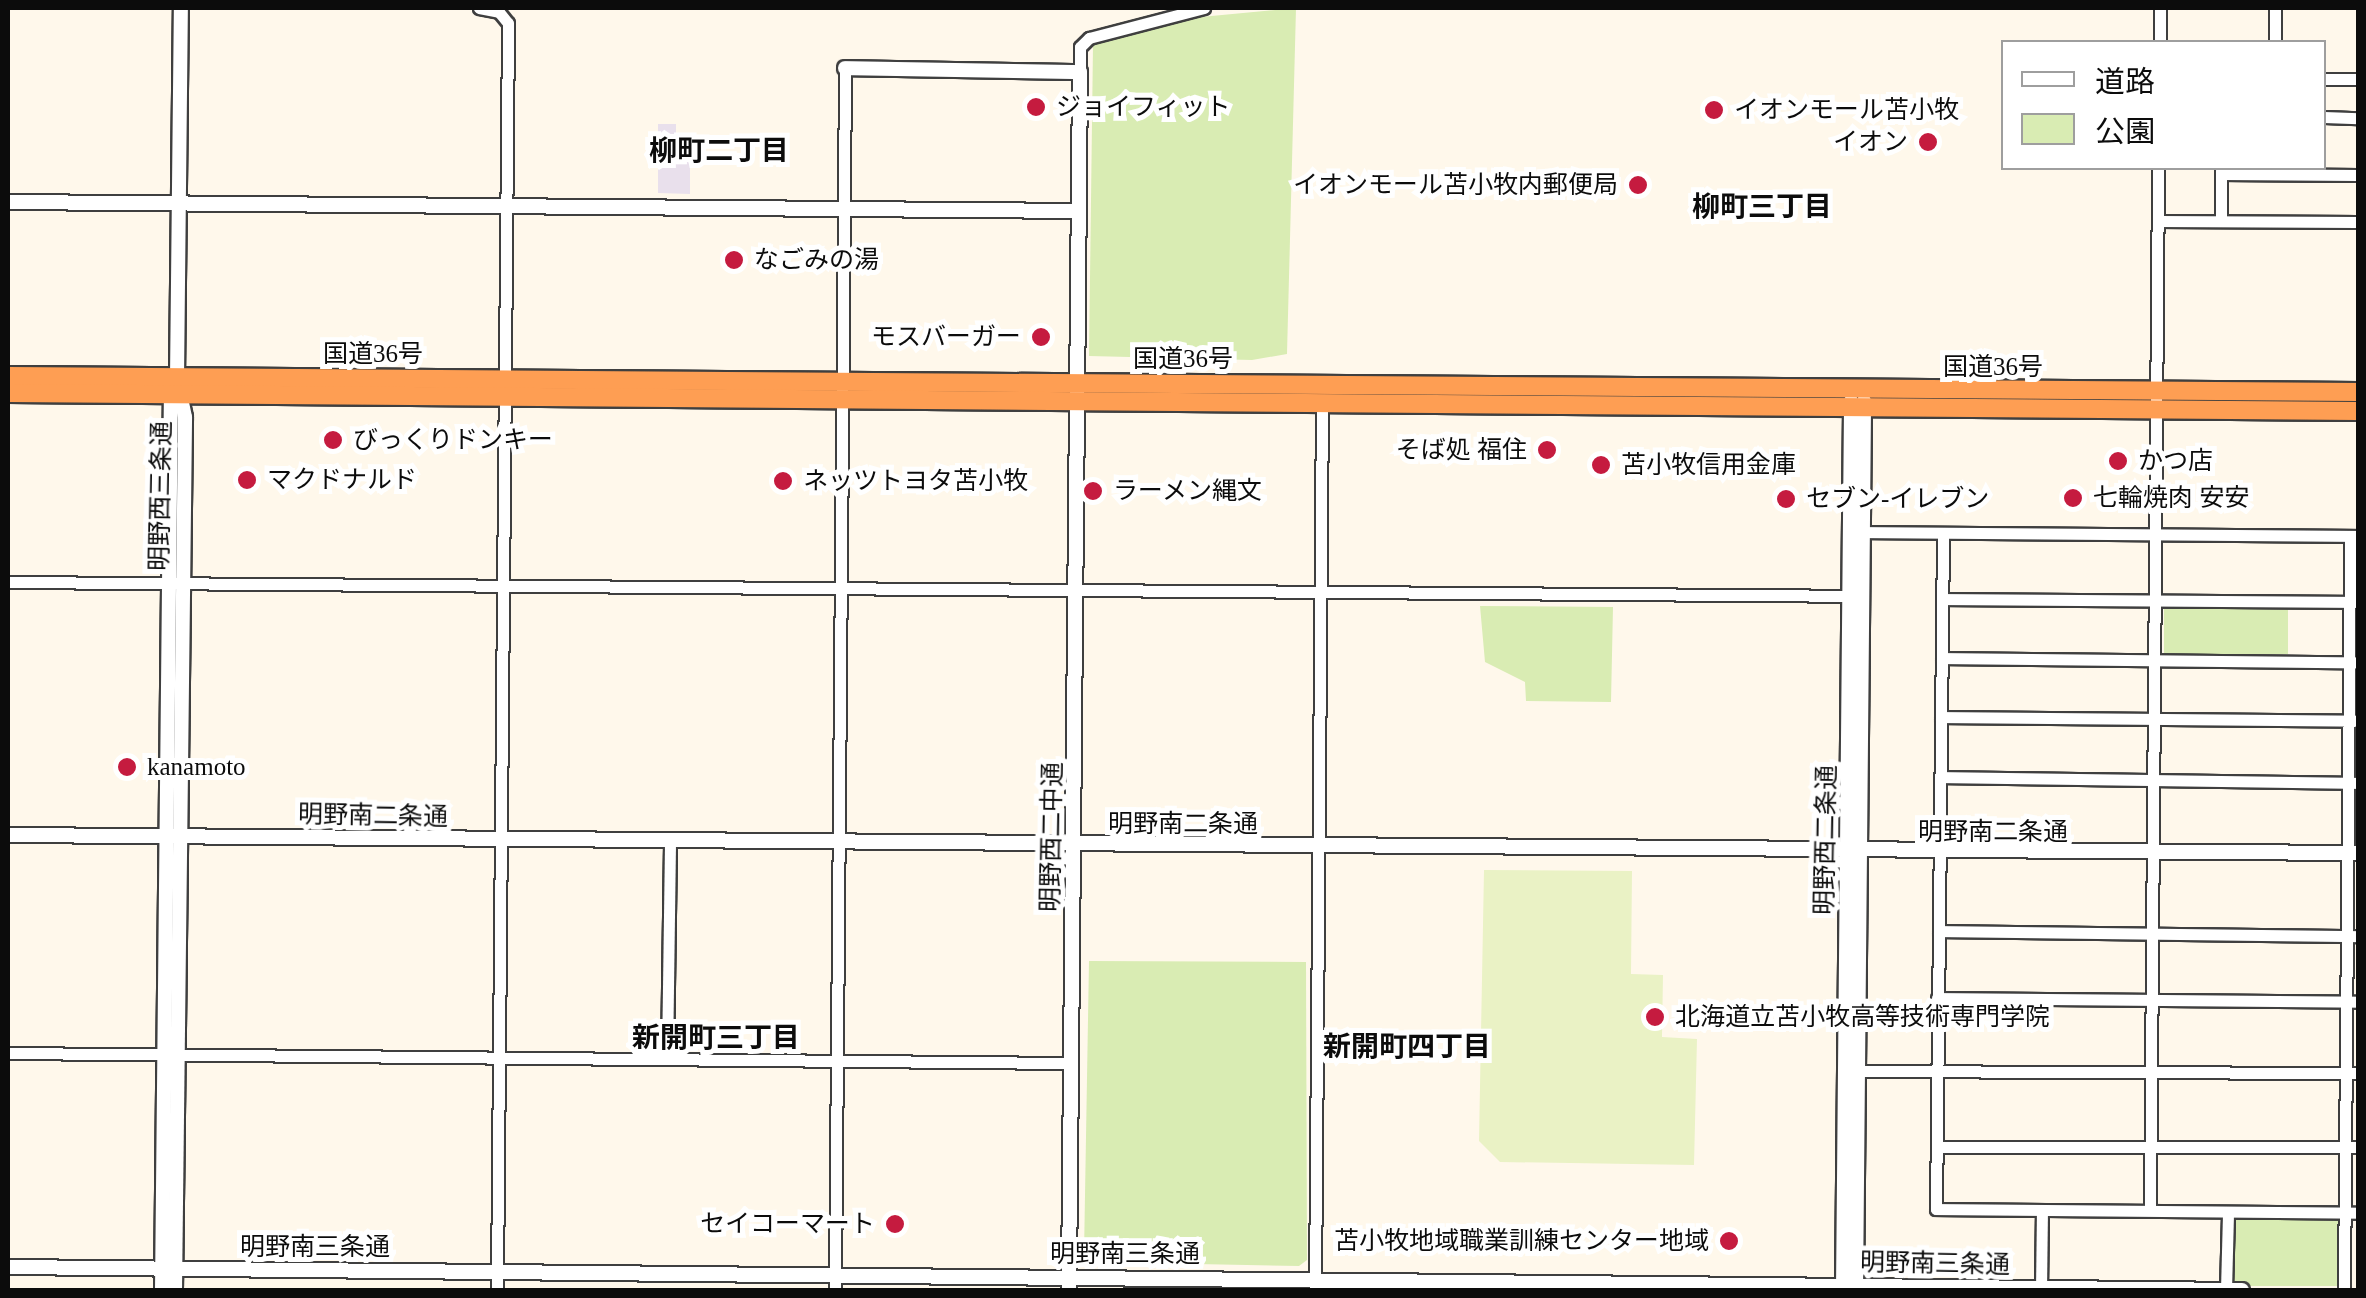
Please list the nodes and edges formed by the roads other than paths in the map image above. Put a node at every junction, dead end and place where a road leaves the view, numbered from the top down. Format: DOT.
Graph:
graph roads {
  1 [pos="181,8"];
  2 [pos="478,8"];
  3 [pos="1204,8"];
  4 [pos="2160,8"];
  5 [pos="2276,8"];
  6 [pos="2160,40"];
  7 [pos="2275,40"];
  8 [pos="845,68"];
  9 [pos="1080,72"];
  10 [pos="2326,78"];
  11 [pos="2358,79"];
  12 [pos="2326,117"];
  13 [pos="2358,118"];
  14 [pos="2158,170"];
  15 [pos="2221,171"];
  16 [pos="2358,176"];
  17 [pos="8,202"];
  18 [pos="178,202"];
  19 [pos="506,206"];
  20 [pos="842,206"];
  21 [pos="1078,211"];
  22 [pos="2158,220"];
  23 [pos="2221,221"];
  24 [pos="2358,222"];
  25 [pos="8,376"];
  26 [pos="505,388"];
  27 [pos="176,389"];
  28 [pos="842,390"];
  29 [pos="1076,392"];
  30 [pos="2358,392"];
  31 [pos="8,393"];
  32 [pos="1323,395"];
  33 [pos="1858,399"];
  34 [pos="2159,400"];
  35 [pos="2358,411"];
  36 [pos="1858,532"];
  37 [pos="1943,533"];
  38 [pos="2157,536"];
  39 [pos="2354,536"];
  40 [pos="8,582"];
  41 [pos="175,583"];
  42 [pos="500,584"];
  43 [pos="840,589"];
  44 [pos="1078,591"];
  45 [pos="1322,592"];
  46 [pos="1858,596"];
  47 [pos="1942,599"];
  48 [pos="2156,601"];
  49 [pos="2353,602"];
  50 [pos="1942,658"];
  51 [pos="2154,660"];
  52 [pos="2353,662"];
  53 [pos="1941,716"];
  54 [pos="2154,720"];
  55 [pos="2353,721"];
  56 [pos="1941,778"];
  57 [pos="2152,779"];
  58 [pos="2353,783"];
  59 [pos="8,835"];
  60 [pos="172,837"];
  61 [pos="500,840"];
  62 [pos="670,840"];
  63 [pos="838,842"];
  64 [pos="1074,846"];
  65 [pos="1319,846"];
  66 [pos="1855,853"];
  67 [pos="2353,853"];
  68 [pos="1940,854"];
  69 [pos="2153,854"];
  70 [pos="1940,932"];
  71 [pos="2153,932"];
  72 [pos="2353,936"];
  73 [pos="1938,998"];
  74 [pos="2152,998"];
  75 [pos="2352,1002"];
  76 [pos="8,1053"];
  77 [pos="171,1054"];
  78 [pos="499,1057"];
  79 [pos="668,1059"];
  80 [pos="836,1060"];
  81 [pos="1072,1062"];
  82 [pos="1853,1071"];
  83 [pos="1938,1072"];
  84 [pos="2152,1073"];
  85 [pos="2344,1074"];
  86 [pos="2358,1074"];
  87 [pos="2150,1145"];
  88 [pos="1939,1146"];
  89 [pos="2344,1147"];
  90 [pos="2358,1147"];
  91 [pos="2150,1210"];
  92 [pos="2042,1212"];
  93 [pos="2228,1212"];
  94 [pos="2344,1213"];
  95 [pos="2358,1213"];
  96 [pos="8,1267"];
  97 [pos="169,1269"];
  98 [pos="498,1271"];
  99 [pos="836,1274"];
  100 [pos="1069,1283"];
  101 [pos="1315,1284"];
  102 [pos="1850,1288"];
  103 [pos="2042,1289"];
  104 [pos="2106,1289"];
  105 [pos="162,1290"];
  106 [pos="176,1290"];
  107 [pos="497,1290"];
  108 [pos="835,1290"];
  109 [pos="2226,1290"];
  110 [pos="2242,1290"];
  111 [pos="2344,1290"];
  1 -- 18 [label="street, 明野西三条通"];
  2 -- 19 [label="street"];
  3 -- 9 [label="street"];
  4 -- 6 [label="street"];
  5 -- 7 [label="street"];
  8 -- 9 [label="street"];
  8 -- 20 [label="street"];
  9 -- 21 [label="street, 明野西二中通"];
  10 -- 11 [label="street"];
  12 -- 13 [label="street"];
  14 -- 22 [label="street"];
  15 -- 16 [label="street"];
  15 -- 23 [label="street"];
  17 -- 18 [label="street"];
  18 -- 19 [label="street"];
  18 -- 27 [label="street, 明野西三条通"];
  19 -- 20 [label="street"];
  19 -- 26 [label="street"];
  20 -- 21 [label="street"];
  20 -- 28 [label="street"];
  21 -- 29 [label="street, 明野西二中通"];
  22 -- 23 [label="street"];
  22 -- 34 [label="street"];
  23 -- 24 [label="street"];
  25 -- 27 [label="highway, 国道36号"];
  26 -- 27 [label="highway, 国道36号"];
  26 -- 28 [label="highway, 国道36号"];
  26 -- 42 [label="street"];
  27 -- 31 [label="highway, 国道36号"];
  27 -- 41 [label="street, 明野西三条通"];
  28 -- 29 [label="highway, 国道36号"];
  28 -- 43 [label="street"];
  29 -- 32 [label="highway, 国道36号"];
  29 -- 44 [label="street, 明野西二中通"];
  30 -- 34 [label="highway, 国道36号"];
  32 -- 33 [label="highway, 国道36号"];
  32 -- 45 [label="street"];
  33 -- 34 [label="highway, 国道36号"];
  33 -- 36 [label="street, 明野西二条通"];
  34 -- 35 [label="highway, 国道36号"];
  34 -- 38 [label="street"];
  36 -- 37 [label="street"];
  36 -- 46 [label="street, 明野西二条通"];
  37 -- 38 [label="street"];
  37 -- 47 [label="street"];
  38 -- 39 [label="street"];
  38 -- 48 [label="street"];
  39 -- 49 [label="street"];
  40 -- 41 [label="street"];
  41 -- 42 [label="street"];
  41 -- 60 [label="street, 明野西三条通"];
  42 -- 43 [label="street"];
  42 -- 61 [label="street"];
  43 -- 44 [label="street"];
  43 -- 63 [label="street"];
  44 -- 45 [label="street"];
  44 -- 64 [label="street, 明野西二中通"];
  45 -- 46 [label="street"];
  45 -- 65 [label="street"];
  46 -- 66 [label="street, 明野西二条通"];
  47 -- 48 [label="street"];
  47 -- 50 [label="street"];
  48 -- 49 [label="street"];
  48 -- 51 [label="street"];
  49 -- 52 [label="street"];
  50 -- 51 [label="street"];
  50 -- 53 [label="street"];
  51 -- 52 [label="street"];
  51 -- 54 [label="street"];
  52 -- 55 [label="street"];
  53 -- 54 [label="street"];
  53 -- 56 [label="street"];
  54 -- 55 [label="street"];
  54 -- 57 [label="street"];
  55 -- 58 [label="street"];
  56 -- 57 [label="street"];
  56 -- 68 [label="street"];
  57 -- 58 [label="street"];
  57 -- 69 [label="street"];
  58 -- 67 [label="street"];
  59 -- 60 [label="street, 明野南二条通"];
  60 -- 61 [label="street, 明野南二条通"];
  60 -- 77 [label="street, 明野西三条通"];
  61 -- 62 [label="street, 明野南二条通"];
  61 -- 78 [label="street"];
  62 -- 63 [label="street, 明野南二条通"];
  62 -- 79 [label="street"];
  63 -- 64 [label="street, 明野南二条通"];
  63 -- 80 [label="street"];
  64 -- 65 [label="street, 明野南二条通"];
  64 -- 81 [label="street, 明野西二中通"];
  65 -- 66 [label="street, 明野南二条通"];
  65 -- 101 [label="street"];
  66 -- 68 [label="street, 明野南二条通"];
  66 -- 82 [label="street, 明野西二条通"];
  67 -- 69 [label="street, 明野南二条通"];
  67 -- 72 [label="street"];
  68 -- 69 [label="street, 明野南二条通"];
  68 -- 70 [label="street"];
  69 -- 71 [label="street"];
  70 -- 71 [label="street"];
  70 -- 73 [label="street"];
  71 -- 72 [label="street"];
  71 -- 74 [label="street"];
  72 -- 75 [label="street"];
  73 -- 74 [label="street"];
  73 -- 83 [label="street"];
  74 -- 75 [label="street"];
  74 -- 84 [label="street"];
  75 -- 85 [label="street"];
  76 -- 77 [label="street"];
  77 -- 78 [label="street"];
  77 -- 97 [label="street, 明野西三条通"];
  78 -- 79 [label="street"];
  78 -- 98 [label="street"];
  79 -- 80 [label="street"];
  80 -- 81 [label="street"];
  80 -- 99 [label="street"];
  81 -- 100 [label="street, 明野西二中通"];
  82 -- 83 [label="street"];
  82 -- 102 [label="street, 明野西二条通"];
  83 -- 84 [label="street"];
  83 -- 88 [label="street"];
  84 -- 85 [label="street"];
  84 -- 87 [label="street"];
  85 -- 86 [label="street"];
  85 -- 89 [label="street"];
  87 -- 88 [label="street"];
  87 -- 89 [label="street"];
  87 -- 91 [label="street"];
  88 -- 92 [label="street"];
  89 -- 90 [label="street"];
  89 -- 94 [label="street"];
  91 -- 92 [label="street"];
  91 -- 93 [label="street"];
  92 -- 103 [label="street"];
  93 -- 94 [label="street"];
  93 -- 109 [label="street"];
  94 -- 95 [label="street"];
  94 -- 111 [label="street"];
  96 -- 97 [label="street, 明野南三条通"];
  97 -- 98 [label="street, 明野南三条通"];
  97 -- 105 [label="street, 明野西三条通"];
  97 -- 106 [label="street, 明野西三条通"];
  98 -- 99 [label="street, 明野南三条通"];
  98 -- 107 [label="street"];
  99 -- 100 [label="street, 明野南三条通"];
  99 -- 108 [label="street"];
  100 -- 101 [label="street, 明野南三条通"];
  101 -- 102 [label="street, 明野南三条通"];
  102 -- 103 [label="street, 明野南三条通"];
  103 -- 104 [label="street, 明野南三条通"];
  104 -- 109 [label="street, 明野南三条通"];
  109 -- 110 [label="street, 明野南三条通"];
}
